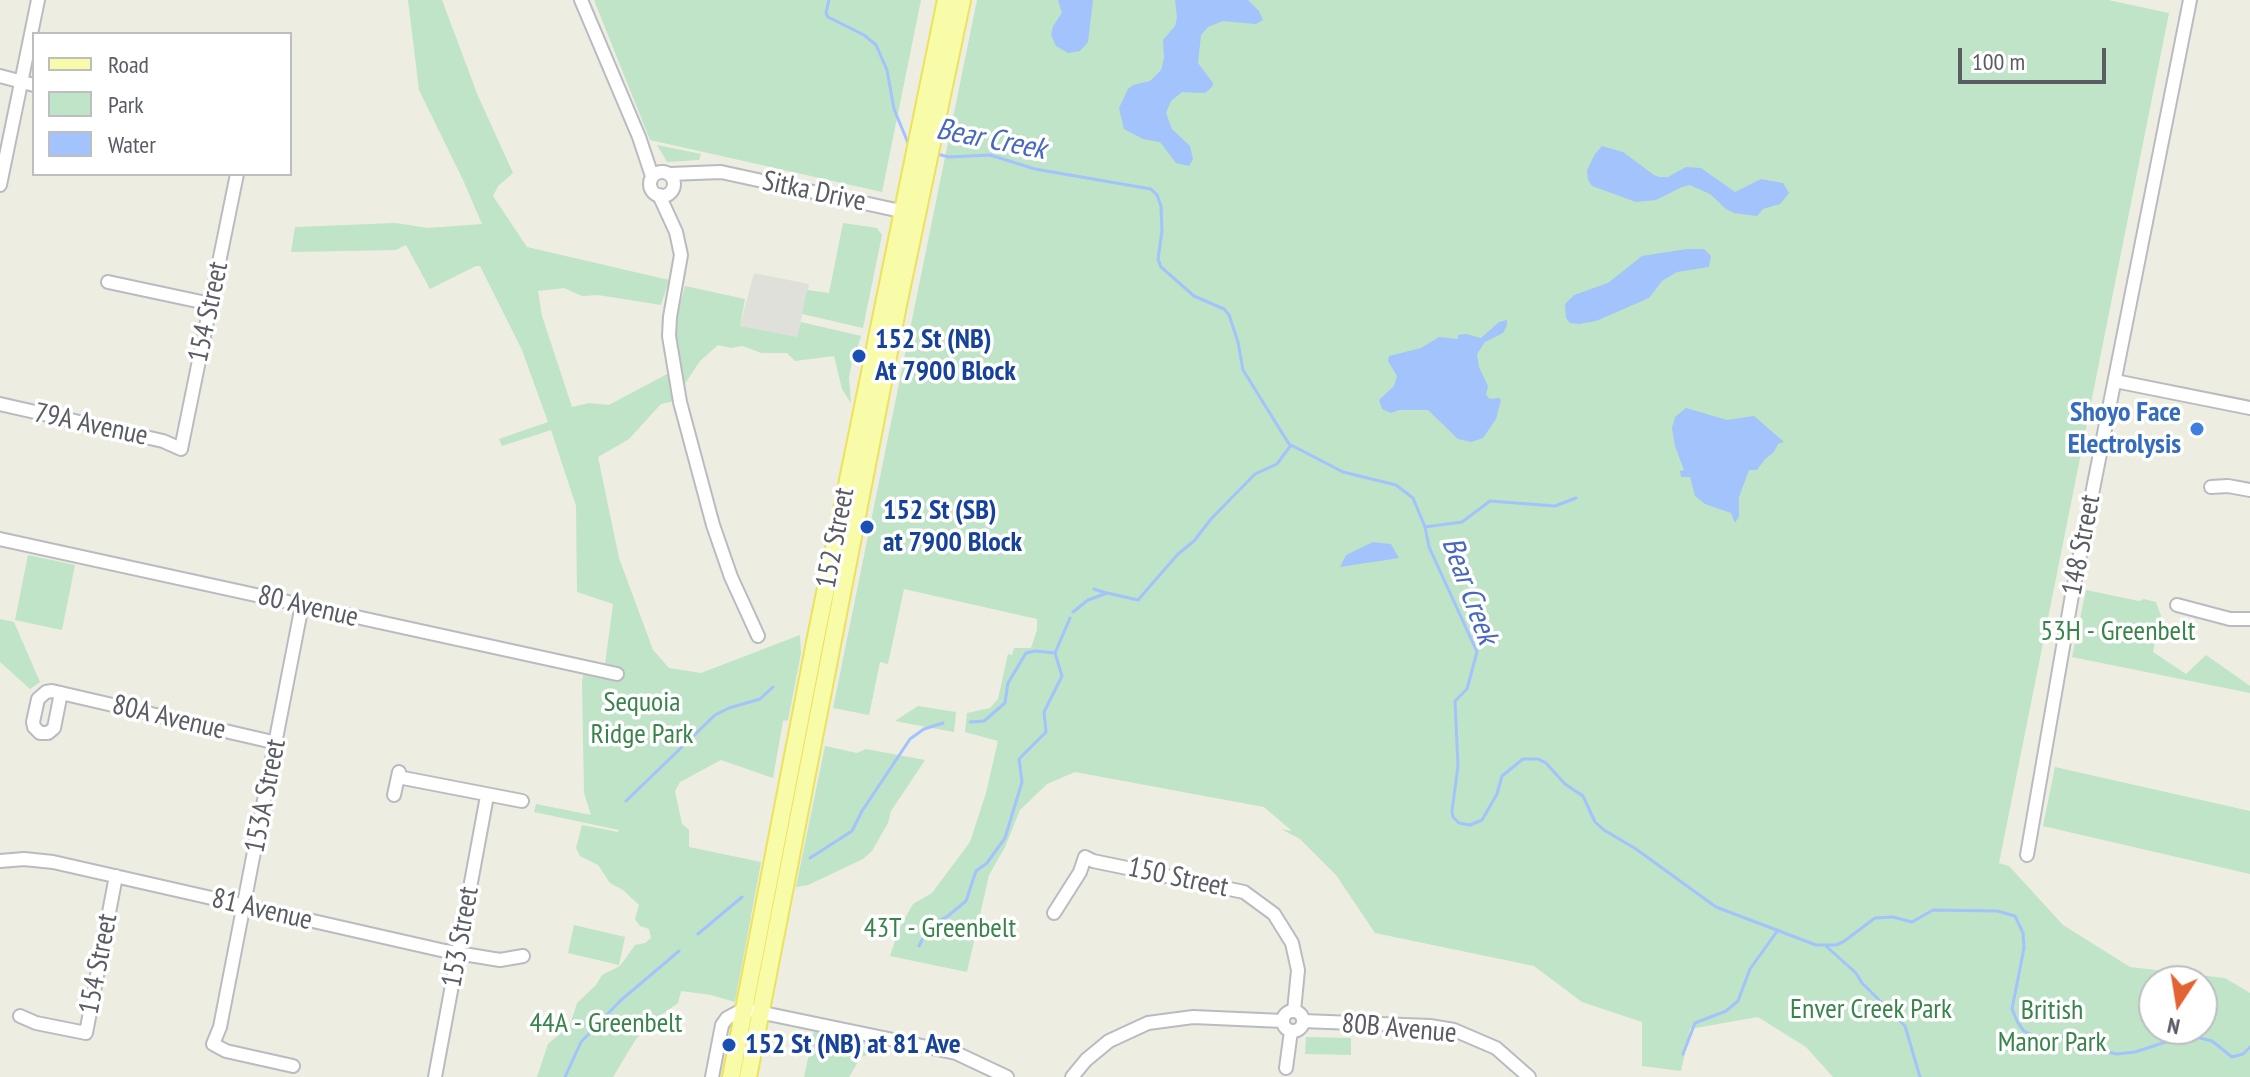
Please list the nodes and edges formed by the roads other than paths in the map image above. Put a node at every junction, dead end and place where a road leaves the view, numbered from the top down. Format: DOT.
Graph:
graph roads {
  1 [pos="38,0"];
  2 [pos="581,0"];
  3 [pos="946,0"];
  4 [pos="962,0"];
  5 [pos="2190,0"];
  6 [pos="34,32"];
  7 [pos="32,50"];
  8 [pos="0,76"];
  9 [pos="28,84"];
  10 [pos="926,135"];
  11 [pos="237,176"];
  12 [pos="665,183"];
  13 [pos="0,185"];
  14 [pos="909,213"];
  15 [pos="108,282"];
  16 [pos="211,304"];
  17 [pos="2115,381"];
  18 [pos="0,404"];
  19 [pos="2250,408"];
  20 [pos="181,449"];
  21 [pos="2211,487"];
  22 [pos="2250,490"];
  23 [pos="0,539"];
  24 [pos="302,605"];
  25 [pos="2177,605"];
  26 [pos="2250,619"];
  27 [pos="758,636"];
  28 [pos="617,674"];
  29 [pos="61,693"];
  30 [pos="277,743"];
  31 [pos="394,795"];
  32 [pos="487,796"];
  33 [pos="522,801"];
  34 [pos="2027,855"];
  35 [pos="0,861"];
  36 [pos="116,876"];
  37 [pos="244,905"];
  38 [pos="1054,913"];
  39 [pos="456,952"];
  40 [pos="523,956"];
  41 [pos="753,1010"];
  42 [pos="20,1016"];
  43 [pos="1298,1016"];
  44 [pos="1287,1026"];
  45 [pos="293,1066"];
  46 [pos="1286,1068"];
  47 [pos="436,1077"];
  48 [pos="712,1077"];
  49 [pos="731,1077"];
  50 [pos="748,1077"];
  51 [pos="1007,1077"];
  52 [pos="1072,1077"];
  53 [pos="1529,1077"];
  1 -- 6 [label="street"];
  2 -- 12 [label="street"];
  3 -- 10 [label="main road, 152 Street"];
  4 -- 10 [label="main road, 152 Street"];
  5 -- 17 [label="street, 148 Street"];
  7 -- 9 [label="street"];
  8 -- 9 [label="street"];
  9 -- 13 [label="street"];
  10 -- 14 [label="main road, 152 Street"];
  11 -- 16 [label="street, 154 Street"];
  12 -- 14 [label="street, Sitka Drive"];
  12 -- 27 [label="street"];
  14 -- 41 [label="main road, 152 Street"];
  15 -- 16 [label="street"];
  16 -- 20 [label="street, 154 Street"];
  17 -- 19 [label="street"];
  17 -- 34 [label="street, 148 Street"];
  18 -- 20 [label="street, 79A Avenue"];
  21 -- 22 [label="street"];
  23 -- 24 [label="street, 80 Avenue"];
  24 -- 28 [label="street, 80 Avenue"];
  24 -- 30 [label="street, 153A Street"];
  25 -- 26 [label="street"];
  29 -- 30 [label="street, 80A Avenue"];
  30 -- 37 [label="street, 153A Street"];
  31 -- 32 [label="street"];
  32 -- 33 [label="street"];
  32 -- 39 [label="street, 153 Street"];
  35 -- 36 [label="street, 81 Avenue"];
  36 -- 37 [label="street, 81 Avenue"];
  36 -- 42 [label="street, 154 Street"];
  37 -- 39 [label="street, 81 Avenue"];
  37 -- 45 [label="street, 153A Street"];
  38 -- 43 [label="street, 150 Street"];
  39 -- 40 [label="street, 81 Avenue"];
  39 -- 47 [label="street, 153 Street"];
  41 -- 48 [label="street"];
  41 -- 49 [label="main road, 152 Street"];
  41 -- 50 [label="main road, 152 Street"];
  41 -- 51 [label="street"];
  43 -- 44 [label="street"];
  43 -- 53 [label="street, 80B Avenue"];
  44 -- 46 [label="street"];
  44 -- 52 [label="street"];
}
